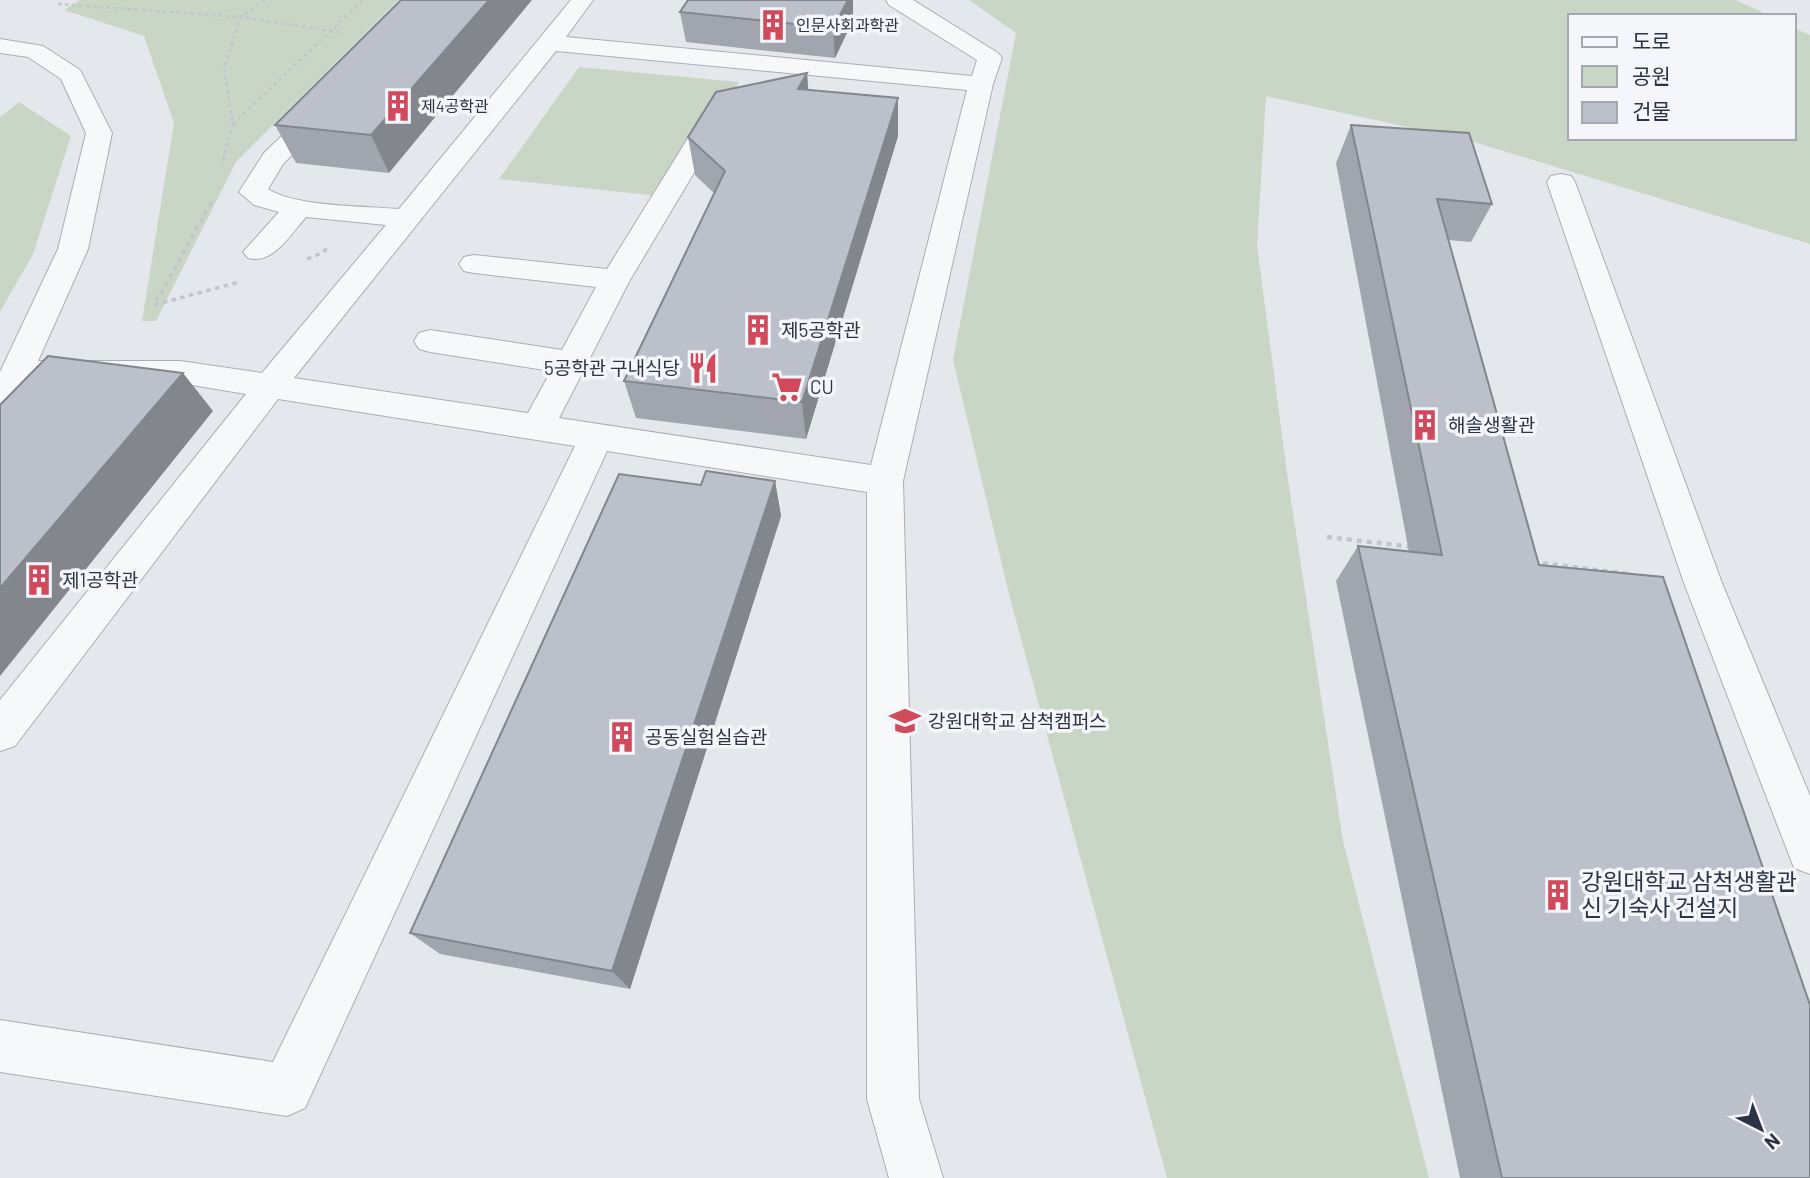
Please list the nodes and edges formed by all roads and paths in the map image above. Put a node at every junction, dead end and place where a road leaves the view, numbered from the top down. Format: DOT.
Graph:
graph roads {
  1 [pos="265,0"];
  2 [pos="363,0"];
  3 [pos="582,0"];
  4 [pos="897,0"];
  5 [pos="58,4"];
  6 [pos="242,18"];
  7 [pos="331,31"];
  8 [pos="344,33"];
  9 [pos="550,43"];
  10 [pos="0,46"];
  11 [pos="748,62"];
  12 [pos="981,84"];
  13 [pos="344,88"];
  14 [pos="1561,182"];
  15 [pos="300,207"];
  16 [pos="407,218"];
  17 [pos="258,252"];
  18 [pos="474,264"];
  19 [pos="615,280"];
  20 [pos="430,341"];
  21 [pos="572,363"];
  22 [pos="8,384"];
  23 [pos="270,386"];
  24 [pos="537,428"];
  25 [pos="596,438"];
  26 [pos="886,481"];
  27 [pos="1327,537"];
  28 [pos="1421,548"];
  29 [pos="1528,562"];
  30 [pos="1703,583"];
  31 [pos="0,732"];
  32 [pos="1810,852"];
  33 [pos="0,1046"];
  34 [pos="916,1178"];
  1 -- 6 [label="path"];
  2 -- 7 [label="path"];
  3 -- 9 [label="lane"];
  4 -- 12 [label="lane"];
  5 -- 6 [label="path"];
  6 -- 7 [label="path"];
  6 -- 7 [label="path"];
  7 -- 8 [label="path"];
  9 -- 11 [label="lane"];
  9 -- 16 [label="lane"];
  10 -- 22 [label="lane"];
  11 -- 12 [label="lane"];
  11 -- 19 [label="lane"];
  12 -- 26 [label="lane"];
  13 -- 15 [label="lane"];
  14 -- 30 [label="lane"];
  15 -- 16 [label="lane"];
  15 -- 17 [label="lane"];
  16 -- 23 [label="lane"];
  18 -- 19 [label="lane"];
  19 -- 21 [label="lane"];
  20 -- 21 [label="lane"];
  21 -- 24 [label="lane"];
  22 -- 23 [label="lane"];
  23 -- 24 [label="lane"];
  23 -- 31 [label="lane"];
  24 -- 25 [label="lane"];
  25 -- 26 [label="lane"];
  25 -- 33 [label="lane"];
  26 -- 34 [label="lane"];
  27 -- 28 [label="path"];
  29 -- 30 [label="path"];
  30 -- 32 [label="lane"];
}
